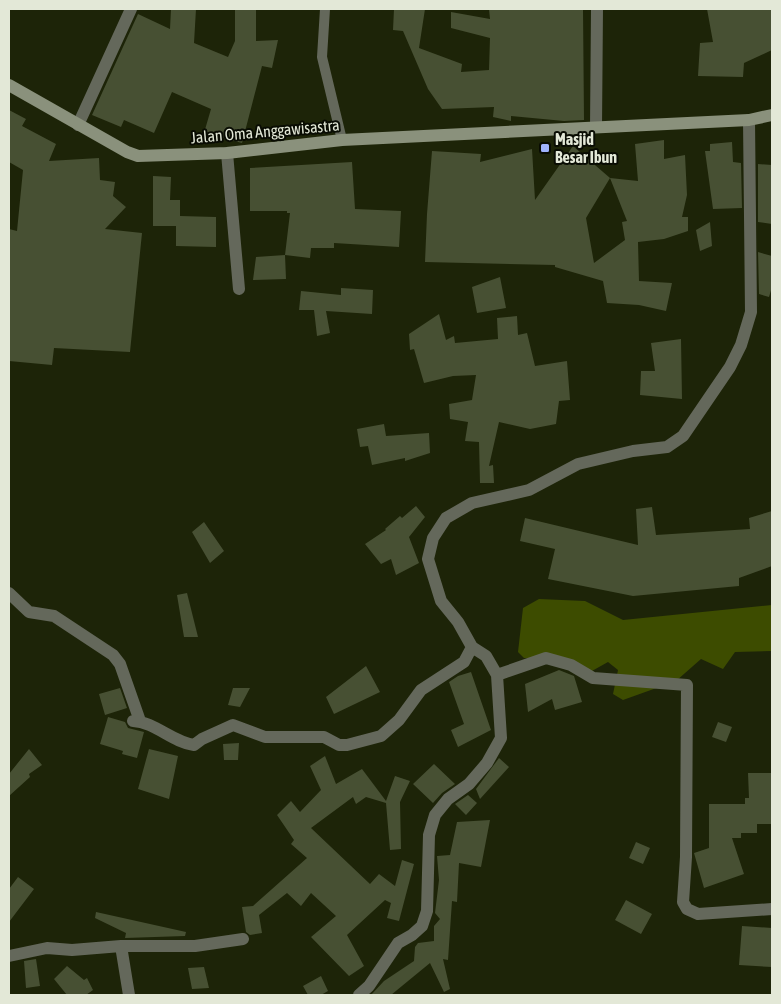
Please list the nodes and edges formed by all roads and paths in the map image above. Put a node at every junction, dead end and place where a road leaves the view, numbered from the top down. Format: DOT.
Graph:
graph roads {
  1 [pos="130,9"];
  2 [pos="325,9"];
  3 [pos="596,9"];
  4 [pos="9,85"];
  5 [pos="772,114"];
  6 [pos="749,120"];
  7 [pos="78,125"];
  8 [pos="596,126"];
  9 [pos="342,140"];
  10 [pos="227,153"];
  11 [pos="240,289"];
  12 [pos="9,593"];
  13 [pos="472,646"];
  14 [pos="497,675"];
  15 [pos="772,908"];
  16 [pos="243,939"];
  17 [pos="121,946"];
  18 [pos="9,956"];
  19 [pos="129,995"];
  20 [pos="359,995"];
  1 -- 7 [label="street"];
  2 -- 9 [label="lane"];
  3 -- 8 [label="street"];
  4 -- 7 [label="main road, Jalan Oma Anggawisastra"];
  5 -- 6 [label="main road, Jalan Oma Anggawisastra"];
  6 -- 8 [label="main road, Jalan Oma Anggawisastra"];
  6 -- 13 [label="street"];
  7 -- 10 [label="main road, Jalan Oma Anggawisastra"];
  8 -- 9 [label="main road, Jalan Oma Anggawisastra"];
  9 -- 10 [label="main road, Jalan Oma Anggawisastra"];
  10 -- 11 [label="street"];
  12 -- 13 [label="street"];
  13 -- 14 [label="street"];
  14 -- 15 [label="street"];
  14 -- 20 [label="street"];
  16 -- 17 [label="street"];
  17 -- 18 [label="street"];
  17 -- 19 [label="street"];
}
